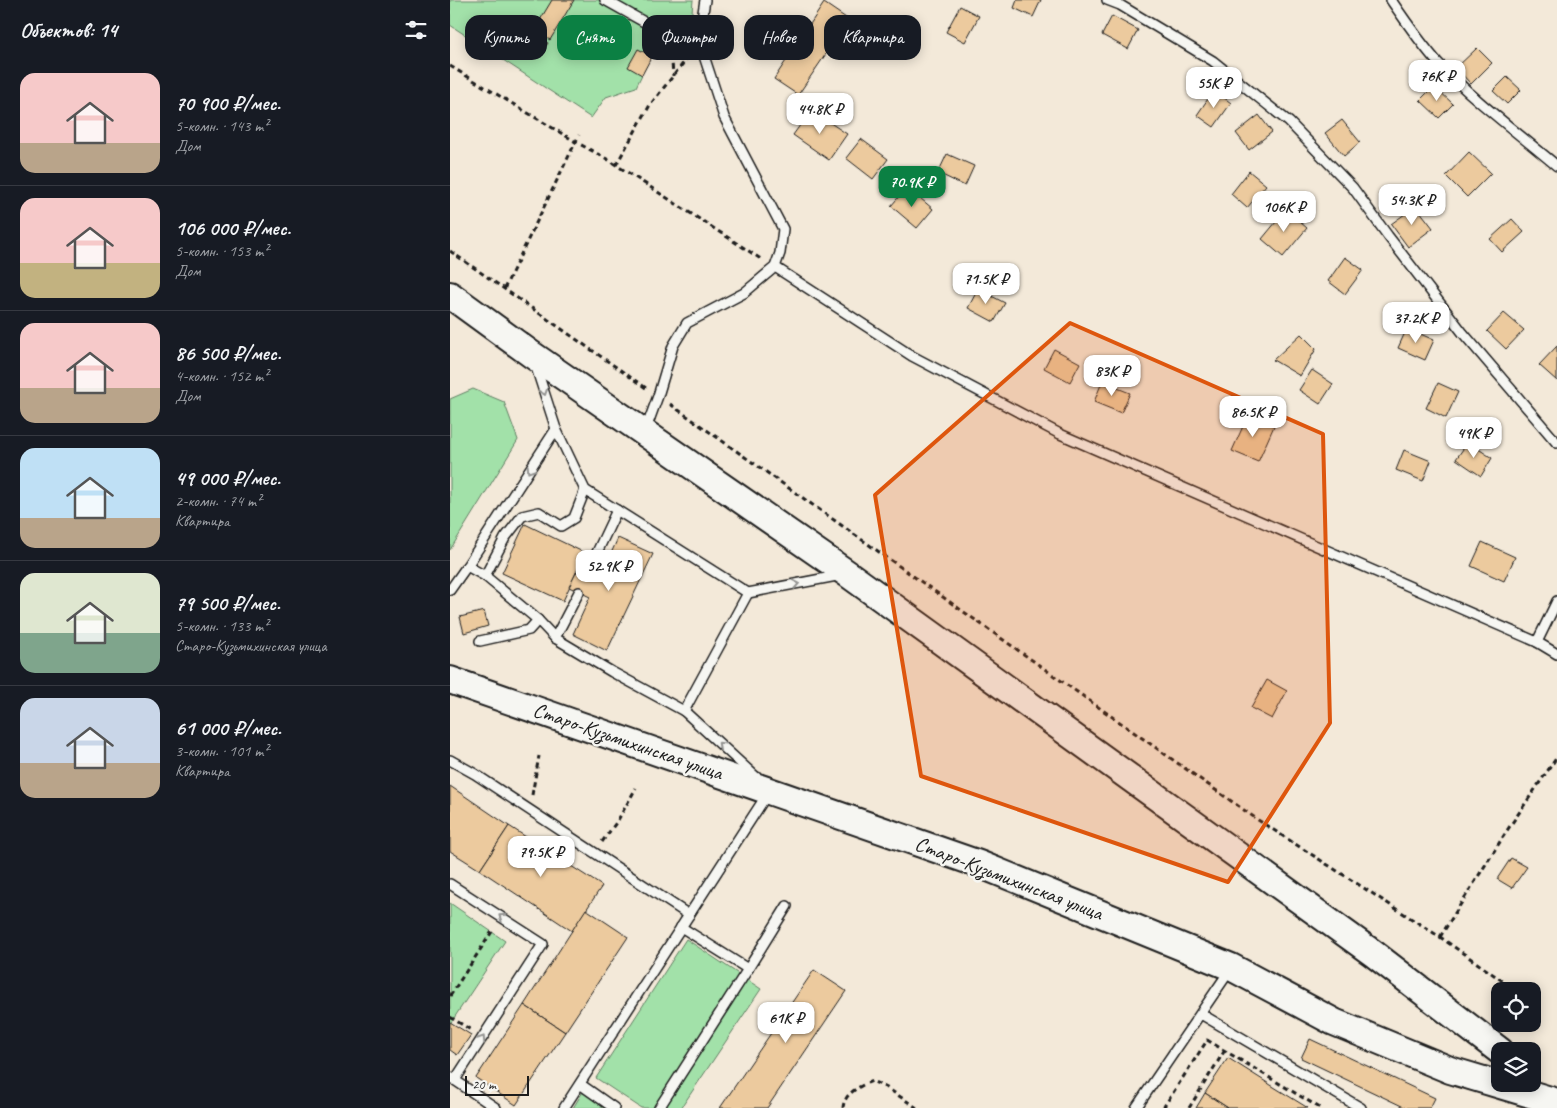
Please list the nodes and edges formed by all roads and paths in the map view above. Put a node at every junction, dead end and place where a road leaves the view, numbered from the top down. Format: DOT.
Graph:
graph roads {
  1 [pos="605,0"];
  2 [pos="705,0"];
  3 [pos="1107,0"];
  4 [pos="1391,0"];
  5 [pos="703,15"];
  6 [pos="642,21"];
  7 [pos="672,60"];
  8 [pos="686,60"];
  9 [pos="705,60"];
  10 [pos="450,66"];
  11 [pos="673,76"];
  12 [pos="579,135"];
  13 [pos="576,142"];
  14 [pos="616,165"];
  15 [pos="1557,166"];
  16 [pos="450,251"];
  17 [pos="774,268"];
  18 [pos="504,289"];
  19 [pos="450,295"];
  20 [pos="531,354"];
  21 [pos="658,396"];
  22 [pos="556,430"];
  23 [pos="645,432"];
  24 [pos="1557,443"];
  25 [pos="585,490"];
  26 [pos="617,510"];
  27 [pos="591,565"];
  28 [pos="467,566"];
  29 [pos="848,574"];
  30 [pos="485,576"];
  31 [pos="450,590"];
  32 [pos="579,592"];
  33 [pos="748,593"];
  34 [pos="1557,601"];
  35 [pos="538,620"];
  36 [pos="555,638"];
  37 [pos="480,641"];
  38 [pos="1536,642"];
  39 [pos="1557,654"];
  40 [pos="450,680"];
  41 [pos="684,711"];
  42 [pos="539,756"];
  43 [pos="1557,757"];
  44 [pos="450,760"];
  45 [pos="536,773"];
  46 [pos="636,788"];
  47 [pos="770,790"];
  48 [pos="594,852"];
  49 [pos="450,884"];
  50 [pos="786,906"];
  51 [pos="689,915"];
  52 [pos="502,917"];
  53 [pos="681,927"];
  54 [pos="1440,937"];
  55 [pos="1231,968"];
  56 [pos="748,969"];
  57 [pos="1505,982"];
  58 [pos="450,996"];
  59 [pos="1201,1014"];
  60 [pos="450,1016"];
  61 [pos="1217,1024"];
  62 [pos="483,1037"];
  63 [pos="1207,1040"];
  64 [pos="1491,1045"];
  65 [pos="1225,1050"];
  66 [pos="452,1078"];
  67 [pos="1541,1083"];
  68 [pos="580,1084"];
  69 [pos="1557,1096"];
  70 [pos="1557,1102"];
  71 [pos="496,1108"];
  72 [pos="564,1108"];
  73 [pos="614,1108"];
  74 [pos="659,1108"];
  75 [pos="842,1108"];
  76 [pos="917,1108"];
  77 [pos="1136,1108"];
  78 [pos="1164,1108"];
  79 [pos="1189,1108"];
  80 [pos="1320,1108"];
  81 [pos="1361,1108"];
  1 -- 6 [label="lane"];
  2 -- 5 [label="lane"];
  3 -- 24 [label="lane"];
  4 -- 15 [label="lane"];
  7 -- 11 [label="path"];
  8 -- 11 [label="path"];
  9 -- 17 [label="lane"];
  10 -- 13 [label="path"];
  11 -- 14 [label="path"];
  12 -- 13 [label="path"];
  13 -- 14 [label="path"];
  13 -- 18 [label="path"];
  14 -- 17 [label="path"];
  16 -- 18 [label="path"];
  17 -- 21 [label="lane"];
  17 -- 38 [label="lane"];
  18 -- 21 [label="path"];
  19 -- 20 [label="main road"];
  20 -- 22 [label="lane, one-way"];
  20 -- 23 [label="main road"];
  21 -- 23 [label="lane"];
  21 -- 54 [label="path"];
  22 -- 25 [label="lane"];
  22 -- 28 [label="lane, one-way"];
  23 -- 29 [label="main road"];
  25 -- 26 [label="lane"];
  25 -- 30 [label="lane"];
  26 -- 27 [label="lane"];
  26 -- 33 [label="lane"];
  28 -- 30 [label="lane"];
  28 -- 31 [label="lane"];
  33 -- 29 [label="lane, one-way"];
  29 -- 64 [label="main road"];
  30 -- 35 [label="lane"];
  32 -- 36 [label="lane"];
  33 -- 41 [label="lane"];
  34 -- 38 [label="lane"];
  35 -- 36 [label="lane"];
  35 -- 37 [label="lane"];
  36 -- 41 [label="lane"];
  38 -- 39 [label="lane"];
  40 -- 47 [label="main road, Старо-Кузьмихинская улица"];
  47 -- 41 [label="lane, one-way"];
  42 -- 45 [label="path"];
  43 -- 54 [label="path"];
  44 -- 48 [label="lane"];
  46 -- 48 [label="path"];
  47 -- 51 [label="lane"];
  47 -- 55 [label="main road, Старо-Кузьмихинская улица"];
  48 -- 51 [label="lane"];
  49 -- 52 [label="lane"];
  50 -- 56 [label="lane"];
  51 -- 53 [label="lane"];
  52 -- 58 [label="path"];
  62 -- 52 [label="lane, one-way"];
  53 -- 56 [label="lane"];
  53 -- 68 [label="lane"];
  54 -- 57 [label="path"];
  55 -- 59 [label="lane"];
  55 -- 70 [label="main road, Старо-Кузьмихинская улица"];
  56 -- 74 [label="lane"];
  59 -- 61 [label="lane"];
  59 -- 77 [label="lane"];
  60 -- 62 [label="path"];
  61 -- 63 [label="path"];
  61 -- 81 [label="lane"];
  66 -- 62 [label="lane, one-way"];
  63 -- 65 [label="path"];
  63 -- 78 [label="path"];
  65 -- 79 [label="path"];
  65 -- 80 [label="path"];
  66 -- 71 [label="lane"];
  67 -- 69 [label="main road"];
  68 -- 72 [label="lane"];
  68 -- 73 [label="lane"];
  75 -- 76 [label="path"];
}
